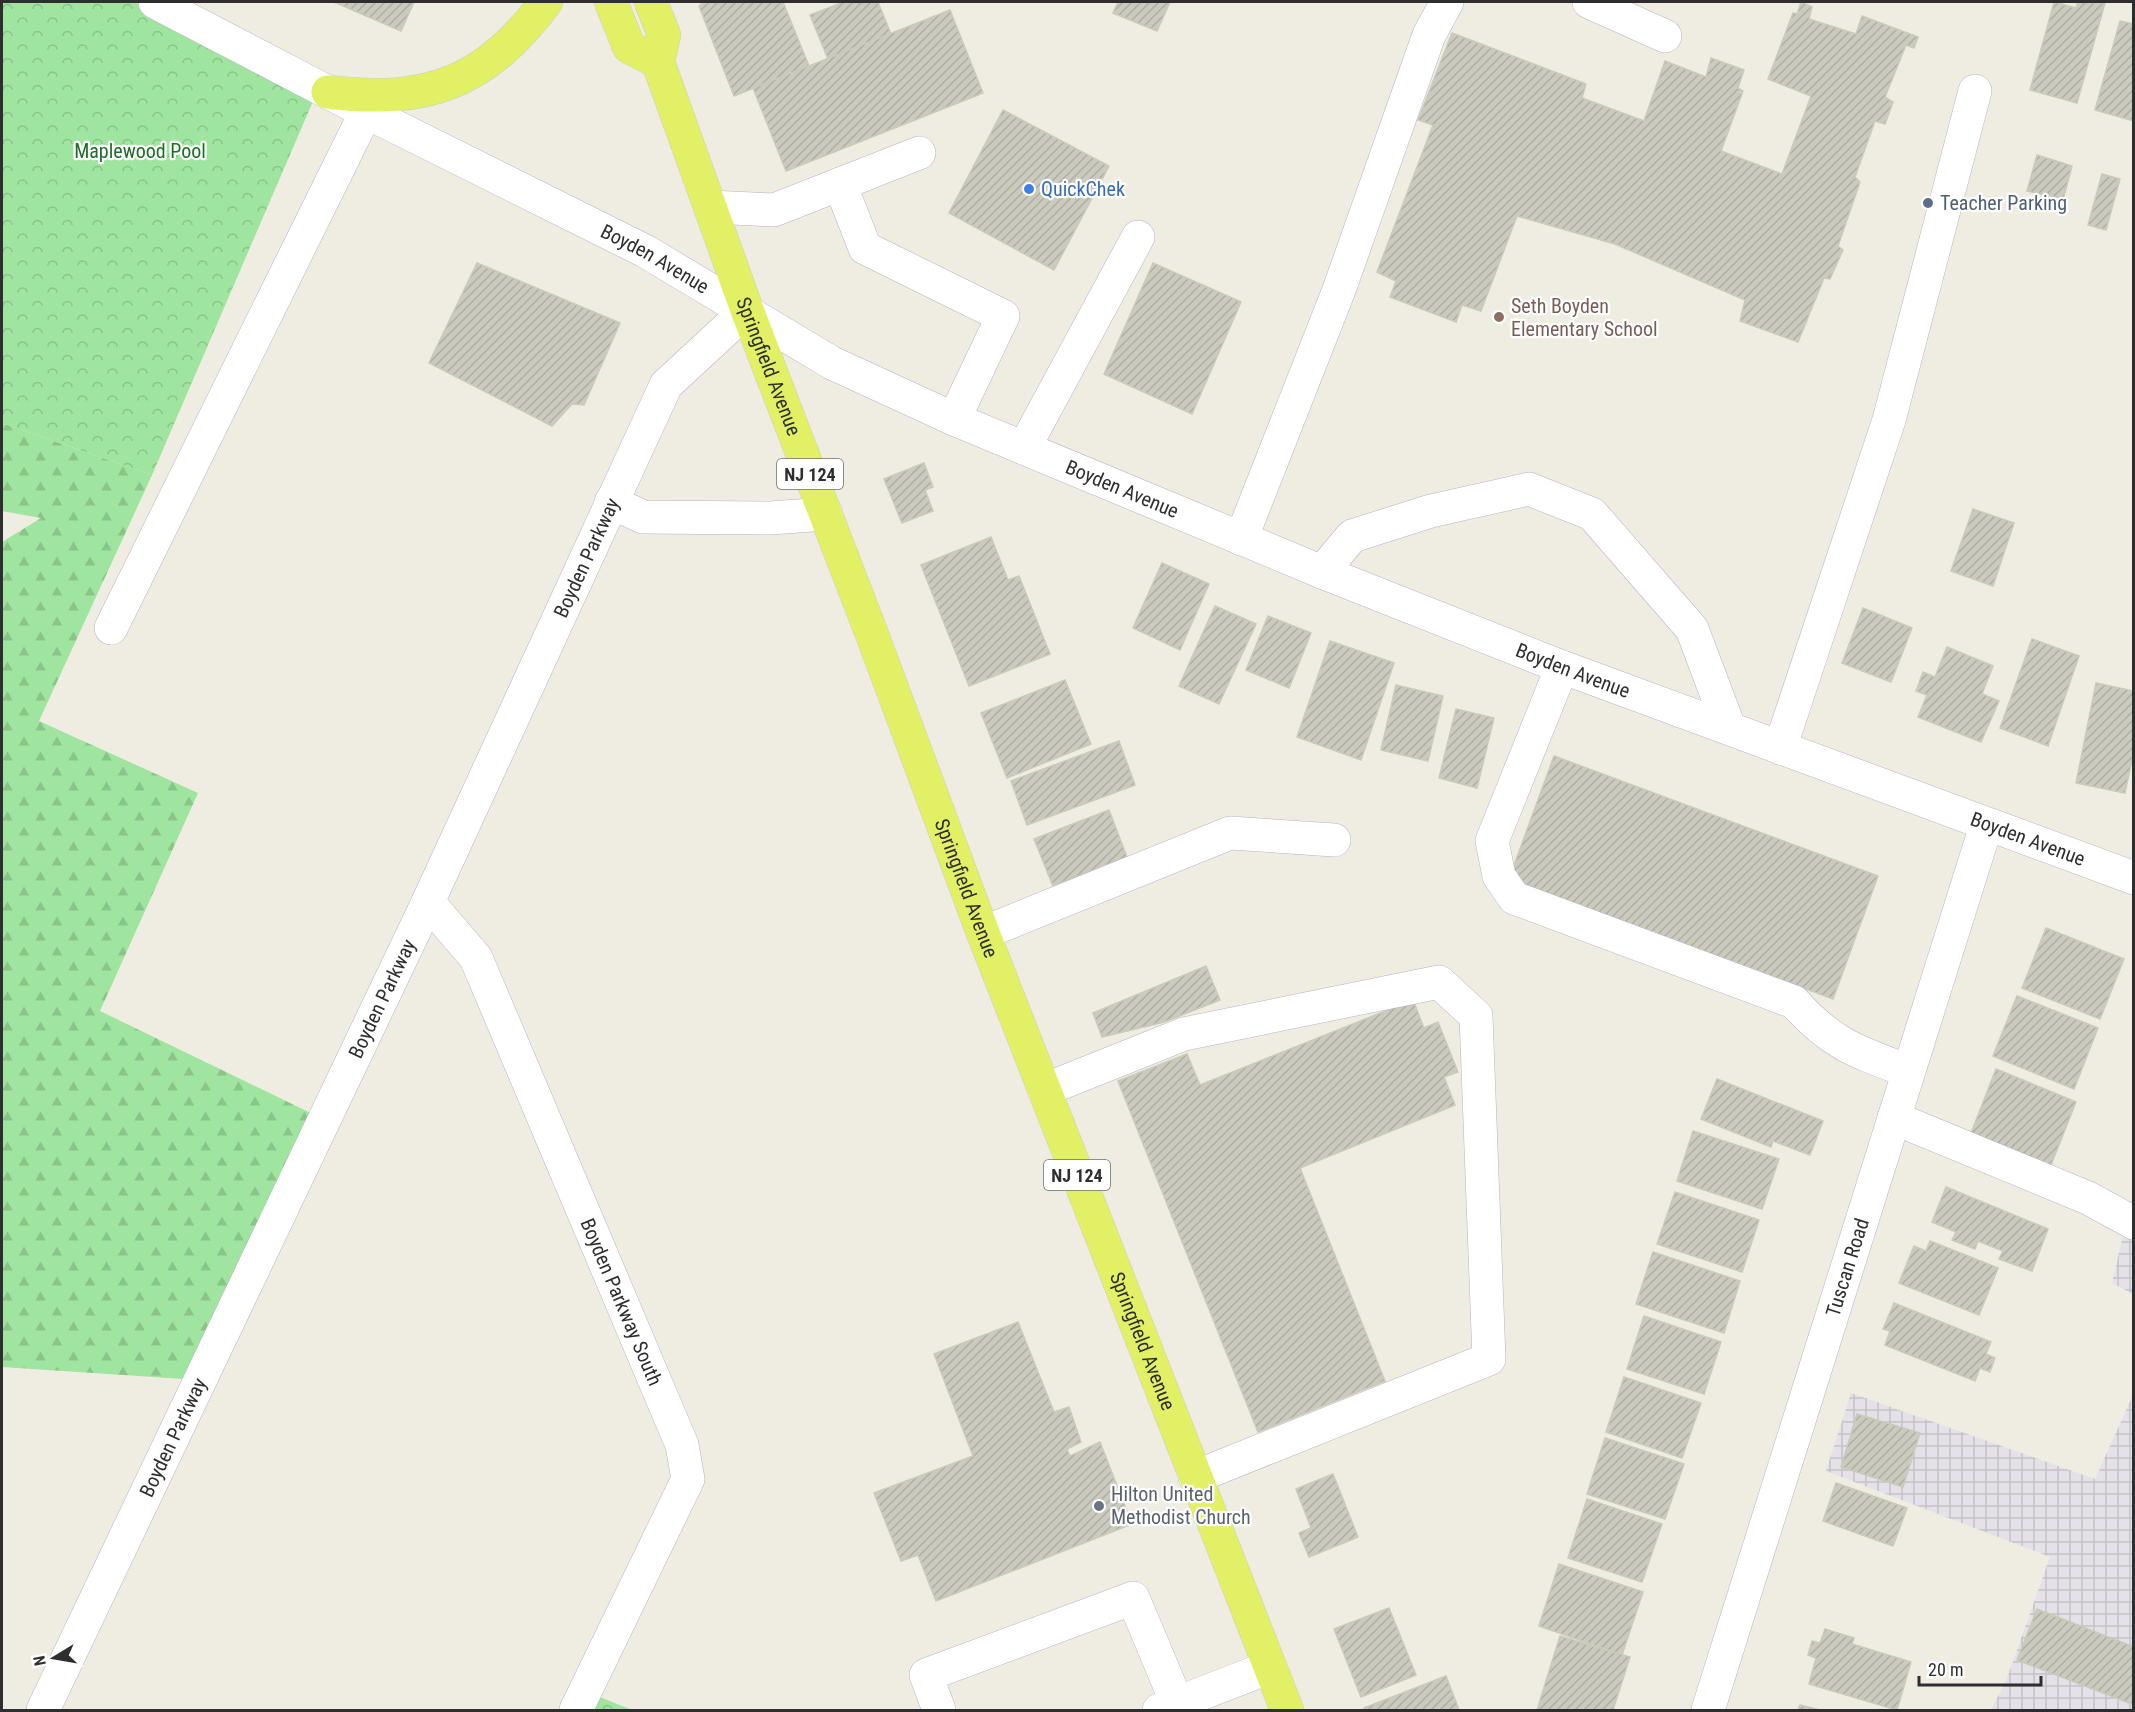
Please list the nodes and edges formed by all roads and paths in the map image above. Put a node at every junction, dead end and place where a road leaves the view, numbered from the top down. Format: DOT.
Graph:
graph roads {
  1 [pos="155,2"];
  2 [pos="546,2"];
  3 [pos="611,2"];
  4 [pos="651,2"];
  5 [pos="1447,2"];
  6 [pos="1589,2"];
  7 [pos="1665,36"];
  8 [pos="657,62"];
  9 [pos="1975,91"];
  10 [pos="328,92"];
  11 [pos="366,112"];
  12 [pos="919,153"];
  13 [pos="840,184"];
  14 [pos="710,207"];
  15 [pos="1138,237"];
  16 [pos="747,310"];
  17 [pos="954,419"];
  18 [pos="1024,448"];
  19 [pos="612,502"];
  20 [pos="826,514"];
  21 [pos="1241,539"];
  22 [pos="1322,572"];
  23 [pos="111,628"];
  24 [pos="1562,667"];
  25 [pos="1729,727"];
  26 [pos="1779,748"];
  27 [pos="1986,826"];
  28 [pos="1334,840"];
  29 [pos="2133,878"];
  30 [pos="428,902"];
  31 [pos="983,933"];
  32 [pos="1908,1071"];
  33 [pos="1044,1090"];
  34 [pos="1893,1118"];
  35 [pos="2133,1223"];
  36 [pos="1195,1477"];
  37 [pos="1269,1668"];
  38 [pos="1168,1707"];
  39 [pos="43,1710"];
  40 [pos="576,1710"];
  41 [pos="939,1710"];
  42 [pos="1287,1710"];
  43 [pos="1708,1710"];
  1 -- 10 [label="street, Boyden Avenue"];
  2 -- 10 [label="main road"];
  3 -- 8 [label="main road"];
  4 -- 8 [label="main road"];
  5 -- 21 [label="street"];
  6 -- 7 [label="street"];
  8 -- 14 [label="main road, Springfield Avenue / NJ 124"];
  9 -- 26 [label="street"];
  10 -- 11 [label="street, Boyden Avenue"];
  11 -- 16 [label="street, Boyden Avenue"];
  11 -- 23 [label="street"];
  12 -- 13 [label="street"];
  13 -- 14 [label="street"];
  13 -- 17 [label="street"];
  14 -- 16 [label="main road, Springfield Avenue / NJ 124"];
  15 -- 18 [label="street"];
  16 -- 17 [label="street, Boyden Avenue"];
  16 -- 19 [label="street, Boyden Parkway"];
  16 -- 20 [label="main road, Springfield Avenue / NJ 124"];
  17 -- 18 [label="street, Boyden Avenue"];
  18 -- 21 [label="street, Boyden Avenue"];
  19 -- 20 [label="street"];
  19 -- 30 [label="street, Boyden Parkway"];
  20 -- 31 [label="main road, Springfield Avenue / NJ 124"];
  21 -- 22 [label="street, Boyden Avenue"];
  22 -- 24 [label="street, Boyden Avenue"];
  22 -- 25 [label="street"];
  24 -- 25 [label="street, Boyden Avenue"];
  24 -- 32 [label="street"];
  25 -- 26 [label="street, Boyden Avenue"];
  26 -- 27 [label="street, Boyden Avenue"];
  27 -- 29 [label="street, Boyden Avenue"];
  27 -- 32 [label="street, Tuscan Road"];
  28 -- 31 [label="street"];
  30 -- 39 [label="street, Boyden Parkway"];
  30 -- 40 [label="street, Boyden Parkway South"];
  31 -- 33 [label="main road, Springfield Avenue / NJ 124"];
  32 -- 34 [label="street, Tuscan Road"];
  33 -- 36 [label="main road, Springfield Avenue / NJ 124"];
  33 -- 36 [label="street"];
  34 -- 35 [label="street"];
  34 -- 43 [label="street, Tuscan Road"];
  36 -- 37 [label="main road, Springfield Avenue / NJ 124"];
  37 -- 38 [label="street"];
  37 -- 42 [label="main road, Springfield Avenue / NJ 124"];
  38 -- 41 [label="street"];
}
